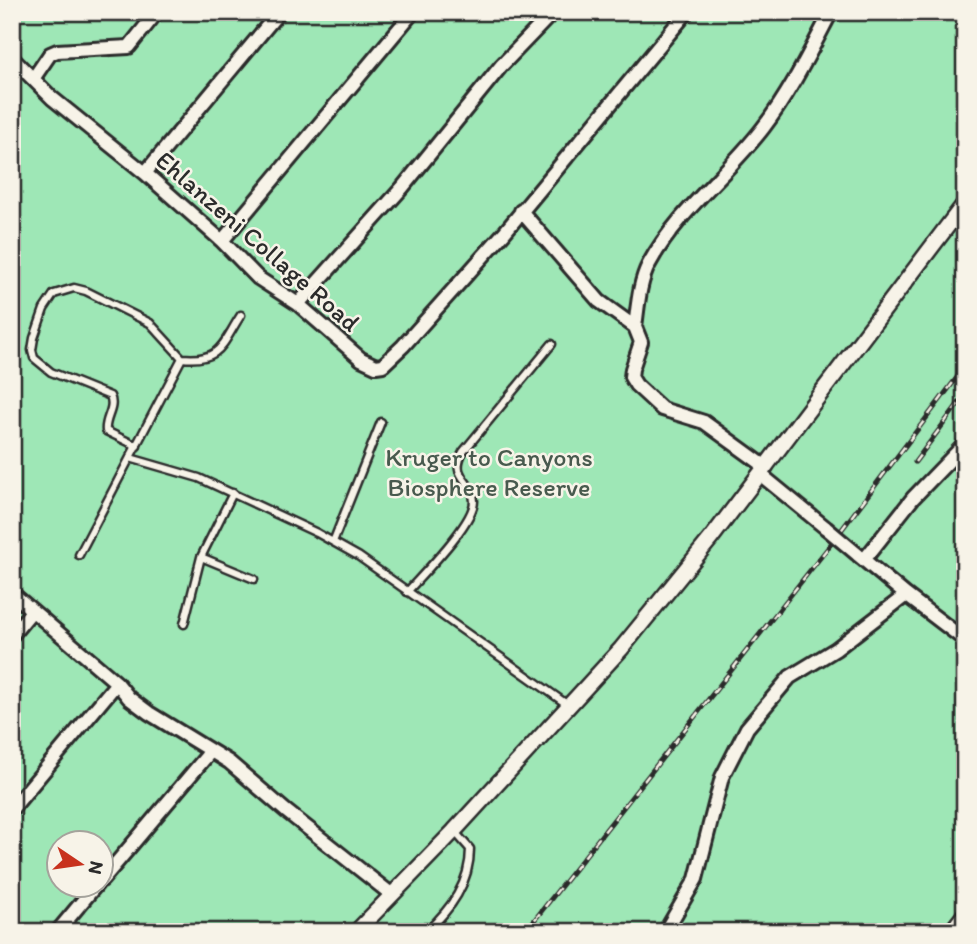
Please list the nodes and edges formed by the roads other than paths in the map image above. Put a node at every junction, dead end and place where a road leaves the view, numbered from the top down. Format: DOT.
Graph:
graph roads {
  1 [pos="157,12"];
  2 [pos="279,12"];
  3 [pos="413,12"];
  4 [pos="553,12"];
  5 [pos="687,12"];
  6 [pos="831,12"];
  7 [pos="12,58"];
  8 [pos="33,79"];
  9 [pos="145,173"];
  10 [pos="965,203"];
  11 [pos="521,211"];
  12 [pos="222,240"];
  13 [pos="298,304"];
  14 [pos="242,315"];
  15 [pos="635,327"];
  16 [pos="552,344"];
  17 [pos="182,358"];
  18 [pos="381,422"];
  19 [pos="965,444"];
  20 [pos="137,446"];
  21 [pos="131,458"];
  22 [pos="763,470"];
  23 [pos="233,493"];
  24 [pos="333,542"];
  25 [pos="79,555"];
  26 [pos="201,557"];
  27 [pos="860,557"];
  28 [pos="254,579"];
  29 [pos="407,592"];
  30 [pos="12,593"];
  31 [pos="906,595"];
  32 [pos="32,611"];
  33 [pos="184,624"];
  34 [pos="12,635"];
  35 [pos="965,639"];
  36 [pos="117,683"];
  37 [pos="569,706"];
  38 [pos="211,751"];
  39 [pos="12,809"];
  40 [pos="454,831"];
  41 [pos="116,863"];
  42 [pos="391,894"];
  43 [pos="85,898"];
  44 [pos="965,914"];
  45 [pos="364,929"];
  46 [pos="57,932"];
  47 [pos="426,932"];
  48 [pos="665,932"];
  49 [pos="951,932"];
  1 -- 8 [label="street"];
  2 -- 9 [label="street"];
  3 -- 12 [label="street"];
  4 -- 13 [label="street"];
  5 -- 11 [label="street, Ehlanzeni Collage Road"];
  6 -- 15 [label="street"];
  7 -- 8 [label="street, Ehlanzeni Collage Road"];
  8 -- 9 [label="street, Ehlanzeni Collage Road"];
  9 -- 12 [label="street, Ehlanzeni Collage Road"];
  10 -- 22 [label="street"];
  11 -- 13 [label="street, Ehlanzeni Collage Road"];
  11 -- 15 [label="street"];
  12 -- 13 [label="street, Ehlanzeni Collage Road"];
  14 -- 17 [label="lane"];
  15 -- 22 [label="street"];
  16 -- 29 [label="lane"];
  17 -- 20 [label="lane"];
  17 -- 20 [label="lane"];
  18 -- 24 [label="lane"];
  19 -- 27 [label="street"];
  20 -- 21 [label="lane"];
  21 -- 23 [label="lane"];
  21 -- 25 [label="lane"];
  22 -- 27 [label="street, bridge"];
  22 -- 37 [label="street"];
  23 -- 24 [label="lane"];
  23 -- 26 [label="lane"];
  24 -- 29 [label="lane"];
  26 -- 28 [label="lane"];
  26 -- 33 [label="lane"];
  27 -- 31 [label="street"];
  29 -- 37 [label="lane"];
  30 -- 32 [label="street"];
  31 -- 35 [label="street"];
  31 -- 48 [label="street"];
  32 -- 34 [label="street"];
  32 -- 36 [label="street"];
  36 -- 38 [label="street"];
  36 -- 39 [label="street"];
  37 -- 40 [label="street"];
  38 -- 41 [label="street"];
  38 -- 42 [label="street"];
  40 -- 42 [label="street"];
  40 -- 47 [label="lane"];
  42 -- 45 [label="street"];
  43 -- 46 [label="street"];
  44 -- 49 [label="street"];
}
